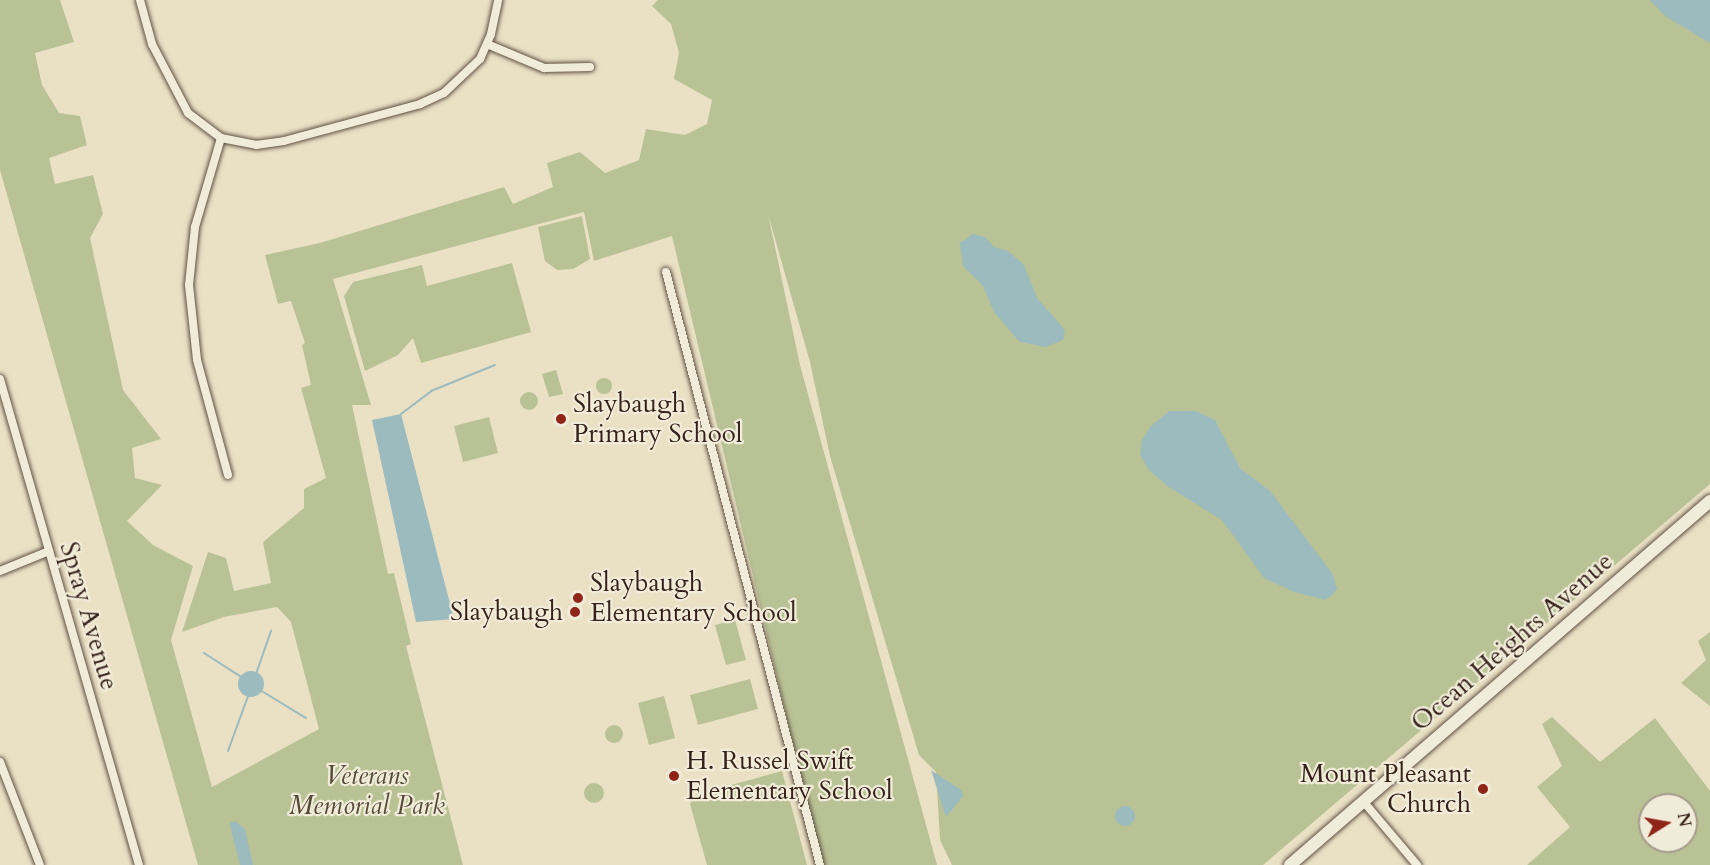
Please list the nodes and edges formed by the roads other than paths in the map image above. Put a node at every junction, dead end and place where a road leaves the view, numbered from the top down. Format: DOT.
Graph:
graph roads {
  1 [pos="140,0"];
  2 [pos="498,0"];
  3 [pos="487,44"];
  4 [pos="590,67"];
  5 [pos="221,138"];
  6 [pos="666,272"];
  7 [pos="0,379"];
  8 [pos="228,475"];
  9 [pos="1710,501"];
  10 [pos="49,551"];
  11 [pos="0,571"];
  12 [pos="0,762"];
  13 [pos="1363,801"];
  14 [pos="40,865"];
  15 [pos="139,865"];
  16 [pos="820,865"];
  17 [pos="1290,865"];
  18 [pos="1417,865"];
  1 -- 5 [label="street"];
  2 -- 3 [label="street"];
  3 -- 4 [label="street"];
  3 -- 5 [label="street"];
  5 -- 8 [label="street"];
  6 -- 16 [label="street"];
  7 -- 10 [label="street, Spray Avenue"];
  9 -- 13 [label="main road, Ocean Heights Avenue"];
  10 -- 11 [label="street"];
  10 -- 15 [label="street, Spray Avenue"];
  12 -- 14 [label="street"];
  13 -- 17 [label="main road, Ocean Heights Avenue"];
  13 -- 18 [label="street"];
}
